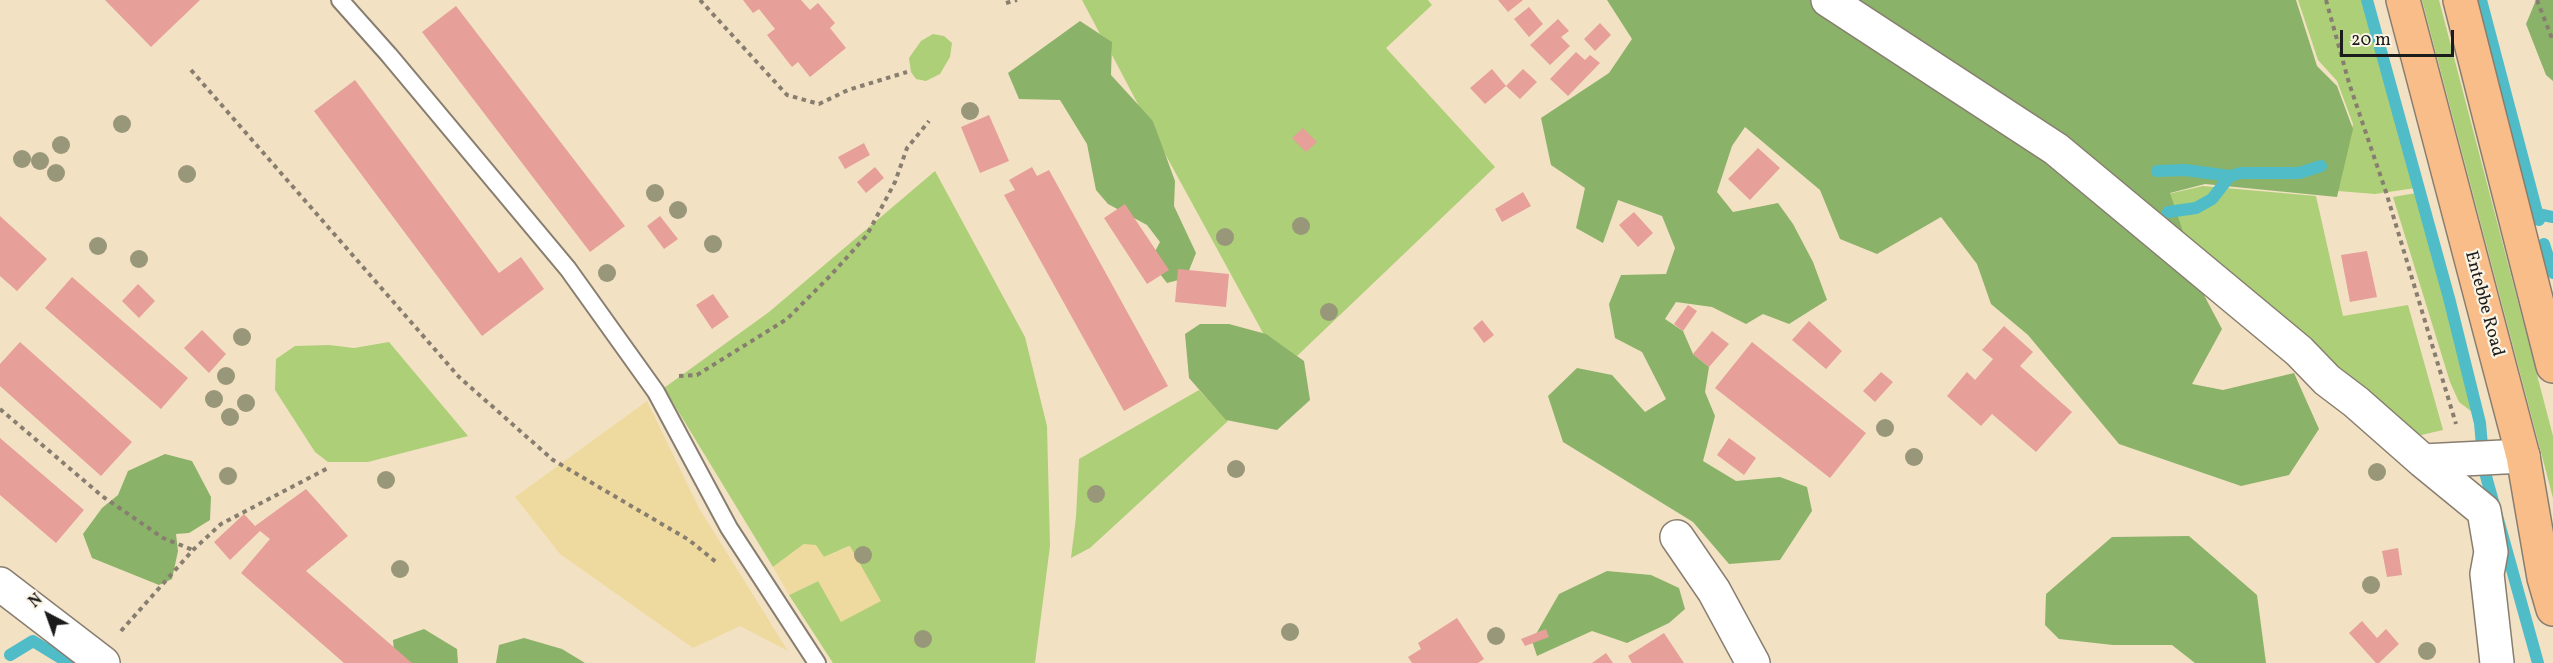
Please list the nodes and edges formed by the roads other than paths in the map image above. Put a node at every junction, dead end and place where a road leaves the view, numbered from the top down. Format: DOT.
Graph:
graph roads {
  1 [pos="340,0"];
  2 [pos="1828,0"];
  3 [pos="2403,0"];
  4 [pos="2460,0"];
  5 [pos="2553,366"];
  6 [pos="2523,456"];
  7 [pos="2423,461"];
  8 [pos="1677,537"];
  9 [pos="0,584"];
  10 [pos="2553,609"];
  11 [pos="100,661"];
  12 [pos="817,663"];
  13 [pos="1753,663"];
  14 [pos="2497,663"];
  1 -- 12 [label="lane"];
  2 -- 7 [label="street"];
  3 -- 6 [label="highway, Entebbe Road"];
  4 -- 5 [label="highway"];
  6 -- 7 [label="street"];
  6 -- 10 [label="highway, Entebbe Road"];
  7 -- 14 [label="street"];
  8 -- 13 [label="street"];
  9 -- 11 [label="street"];
}
